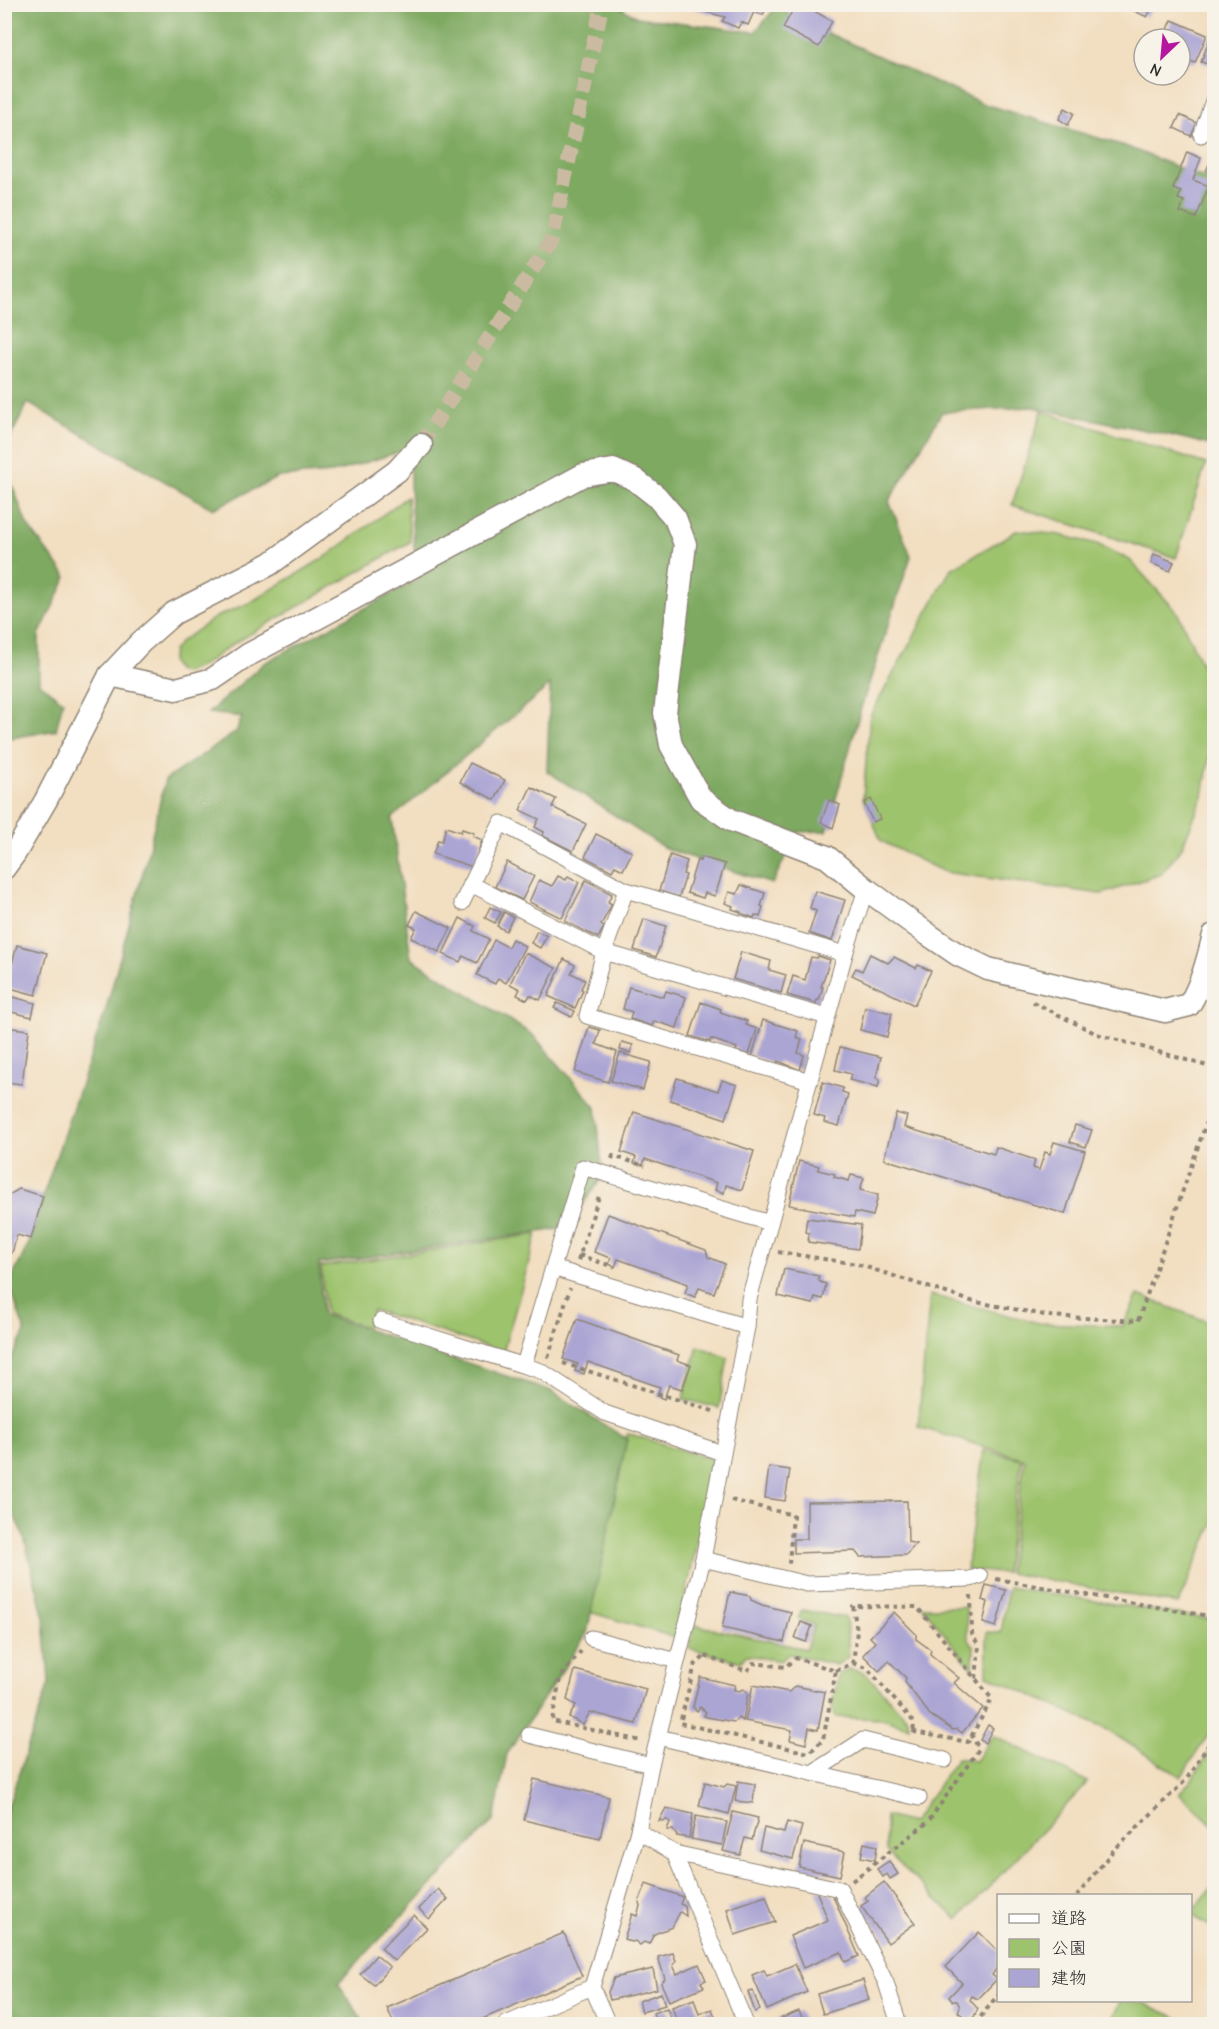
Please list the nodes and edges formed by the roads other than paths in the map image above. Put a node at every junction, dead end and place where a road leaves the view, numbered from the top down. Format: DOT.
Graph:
graph roads {
  1 [pos="1215,98"];
  2 [pos="1201,135"];
  3 [pos="421,445"];
  4 [pos="110,675"];
  5 [pos="4,868"];
  6 [pos="471,884"];
  7 [pos="866,889"];
  8 [pos="626,890"];
  9 [pos="462,903"];
  10 [pos="1215,935"];
  11 [pos="604,952"];
  12 [pos="845,954"];
  13 [pos="827,1017"];
  14 [pos="810,1082"];
  15 [pos="770,1223"];
  16 [pos="553,1268"];
  17 [pos="381,1321"];
  18 [pos="747,1327"];
  19 [pos="524,1365"];
  20 [pos="722,1453"];
  21 [pos="703,1559"];
  22 [pos="975,1578"];
  23 [pos="591,1638"];
  24 [pos="677,1661"];
  25 [pos="529,1735"];
  26 [pos="652,1739"];
  27 [pos="945,1760"];
  28 [pos="651,1765"];
  29 [pos="812,1773"];
  30 [pos="919,1798"];
  31 [pos="638,1831"];
  32 [pos="674,1852"];
  33 [pos="592,1986"];
  34 [pos="506,2025"];
  35 [pos="608,2025"];
  36 [pos="746,2025"];
  37 [pos="899,2025"];
  1 -- 2 [label="street"];
  3 -- 4 [label="street"];
  4 -- 5 [label="street"];
  4 -- 7 [label="street"];
  6 -- 8 [label="street"];
  6 -- 9 [label="street"];
  6 -- 11 [label="street"];
  7 -- 10 [label="street"];
  7 -- 12 [label="street"];
  8 -- 11 [label="street"];
  8 -- 12 [label="street"];
  11 -- 13 [label="street"];
  11 -- 14 [label="street"];
  12 -- 13 [label="street"];
  13 -- 14 [label="street"];
  14 -- 15 [label="street"];
  15 -- 16 [label="street"];
  15 -- 18 [label="street"];
  16 -- 18 [label="street"];
  16 -- 19 [label="street"];
  17 -- 19 [label="street"];
  18 -- 20 [label="street"];
  19 -- 20 [label="street"];
  20 -- 21 [label="street"];
  21 -- 22 [label="street"];
  21 -- 24 [label="street"];
  23 -- 24 [label="street"];
  24 -- 26 [label="street"];
  25 -- 28 [label="street"];
  26 -- 28 [label="street"];
  26 -- 29 [label="street"];
  27 -- 29 [label="street"];
  28 -- 31 [label="street"];
  29 -- 30 [label="street"];
  31 -- 32 [label="street"];
  31 -- 33 [label="street"];
  32 -- 36 [label="street"];
  32 -- 37 [label="street"];
  33 -- 34 [label="street"];
  33 -- 35 [label="street"];
}
